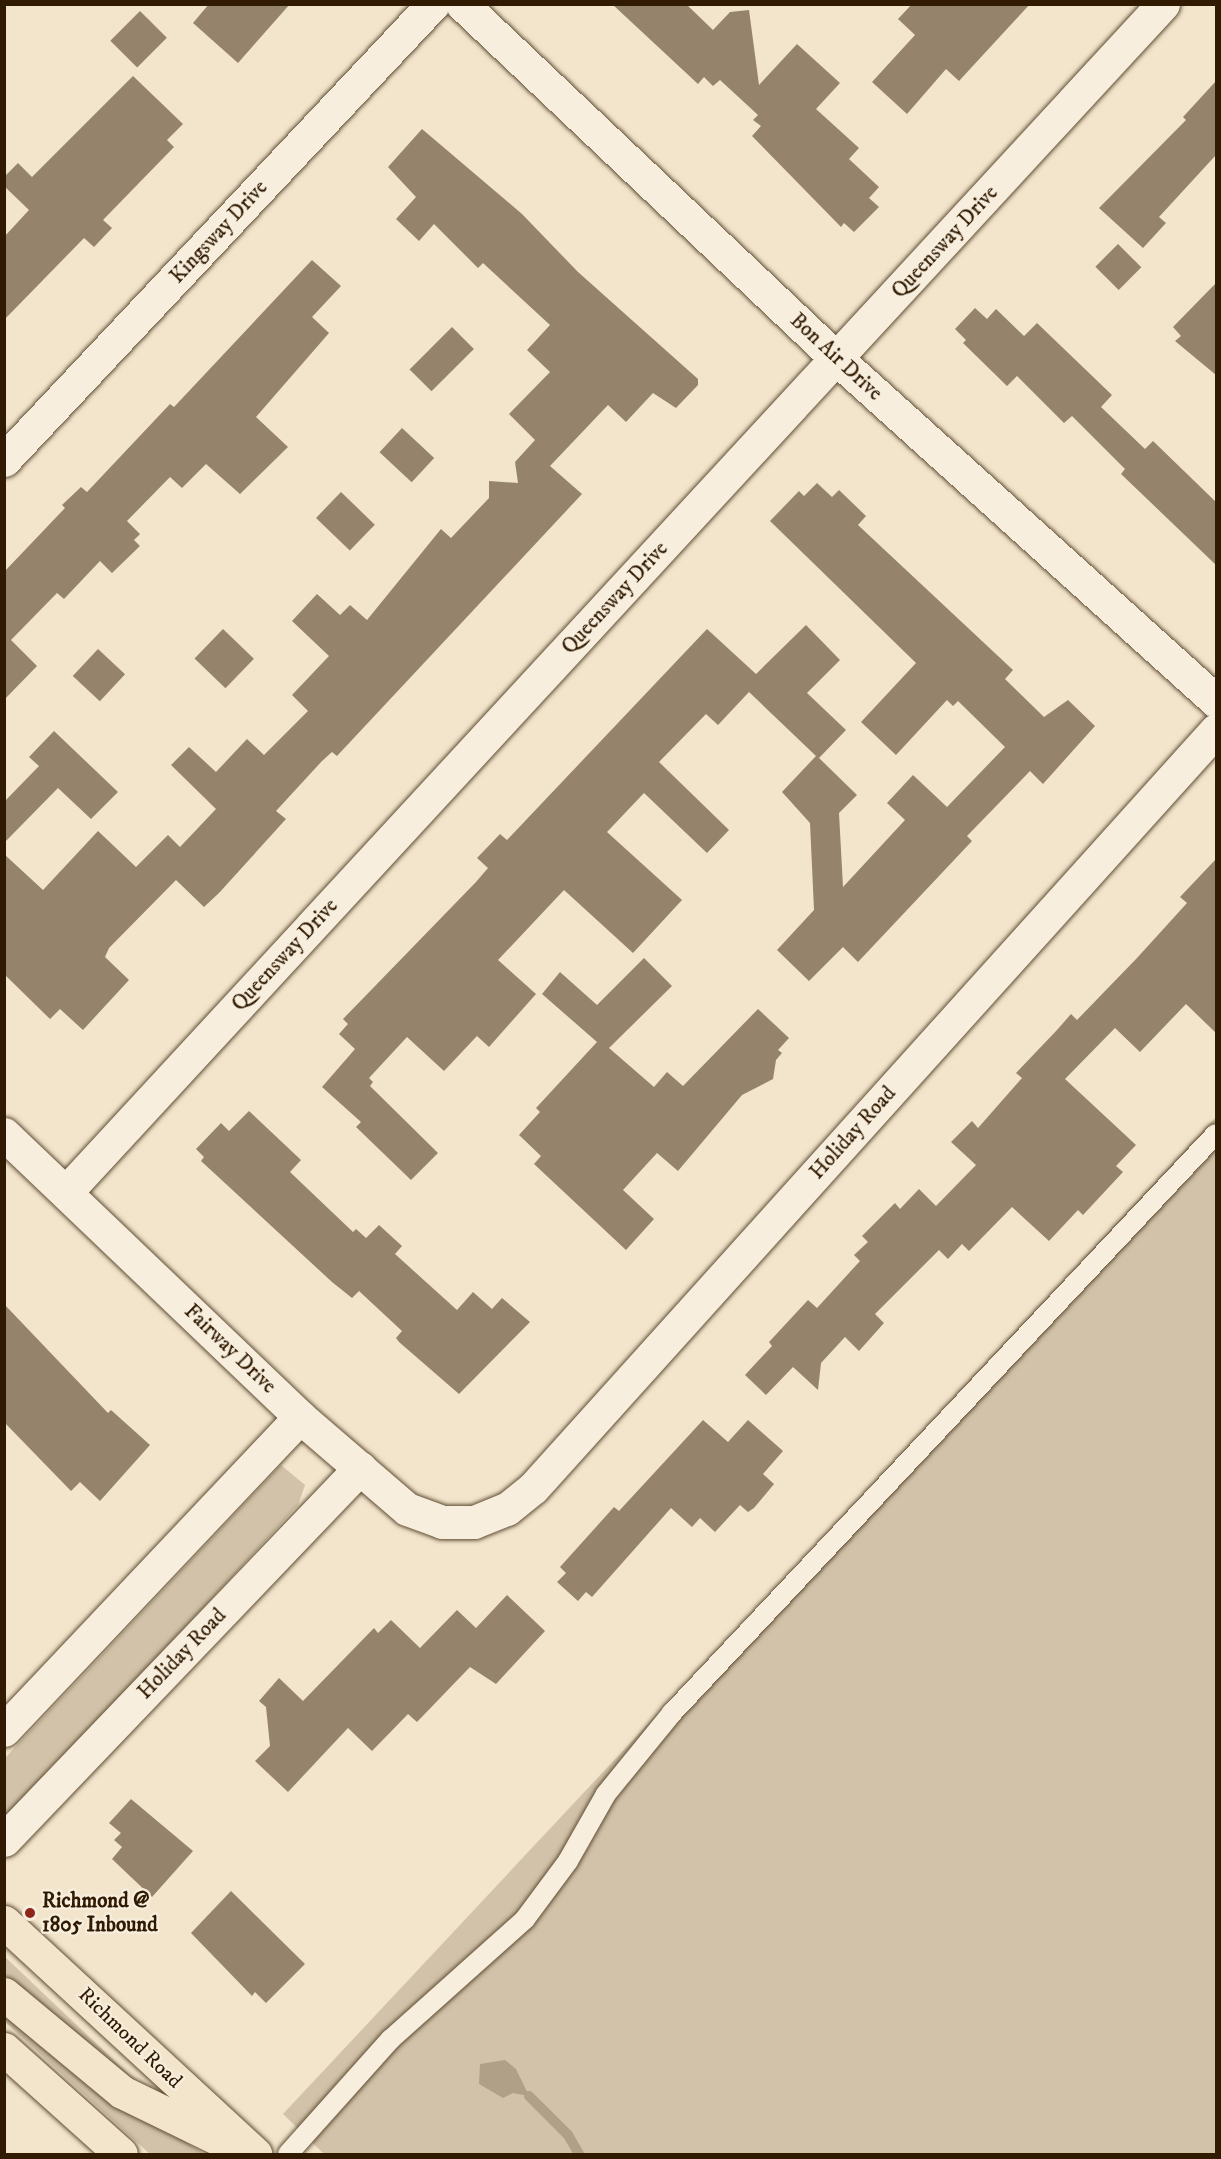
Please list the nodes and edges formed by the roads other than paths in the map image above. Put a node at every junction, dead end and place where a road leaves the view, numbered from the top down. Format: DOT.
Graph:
graph roads {
  1 [pos="432,4"];
  2 [pos="462,4"];
  3 [pos="1163,4"];
  4 [pos="837,359"];
  5 [pos="4,460"];
  6 [pos="1216,701"];
  7 [pos="1216,730"];
  8 [pos="4,1134"];
  9 [pos="1216,1134"];
  10 [pos="66,1192"];
  11 [pos="300,1417"];
  12 [pos="360,1468"];
  13 [pos="477,1521"];
  14 [pos="4,1731"];
  15 [pos="4,1840"];
  16 [pos="4,1922"];
  17 [pos="4,1994"];
  18 [pos="4,2049"];
  19 [pos="121,2154"];
  20 [pos="250,2154"];
  21 [pos="255,2154"];
  22 [pos="288,2154"];
  1 -- 5 [label="street, Kingsway Drive"];
  2 -- 4 [label="street, Bon Air Drive"];
  3 -- 4 [label="street, Queensway Drive"];
  4 -- 6 [label="street, Bon Air Drive"];
  4 -- 10 [label="street, Queensway Drive"];
  7 -- 13 [label="street, Holiday Road"];
  8 -- 10 [label="street, Fairway Drive"];
  9 -- 22 [label="lane"];
  10 -- 11 [label="street, Fairway Drive"];
  11 -- 12 [label="street, Fairway Drive"];
  11 -- 14 [label="street"];
  12 -- 13 [label="street, Fairway Drive"];
  12 -- 15 [label="street, Holiday Road"];
  16 -- 21 [label="main road, Richmond Road"];
  17 -- 20 [label="main road"];
  18 -- 19 [label="main road"];
}
